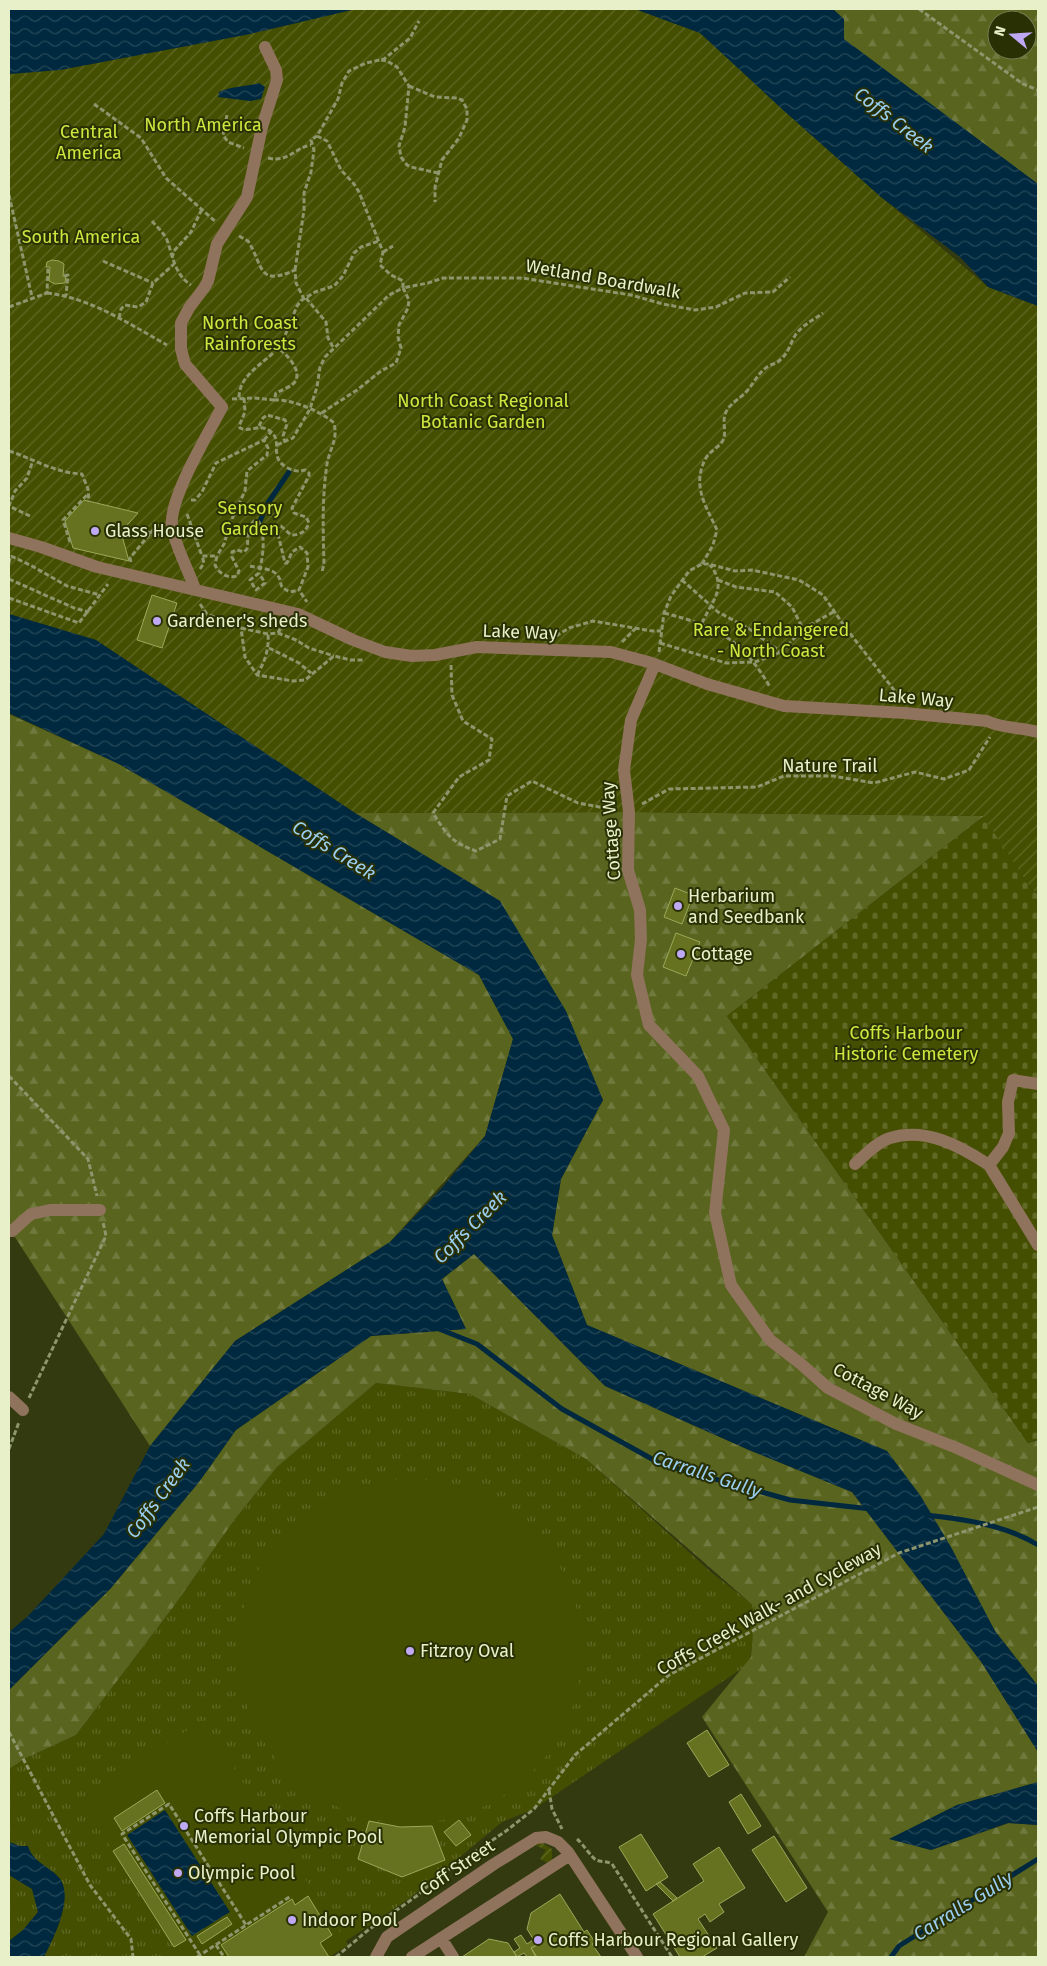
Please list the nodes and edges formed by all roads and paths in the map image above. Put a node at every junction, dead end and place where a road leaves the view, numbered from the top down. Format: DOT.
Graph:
graph roads {
  1 [pos="919,9"];
  2 [pos="419,21"];
  3 [pos="265,47"];
  4 [pos="380,61"];
  5 [pos="409,86"];
  6 [pos="1038,90"];
  7 [pos="94,104"];
  8 [pos="227,115"];
  9 [pos="318,136"];
  10 [pos="311,145"];
  11 [pos="256,153"];
  12 [pos="438,173"];
  13 [pos="9,196"];
  14 [pos="436,202"];
  15 [pos="202,209"];
  16 [pos="152,221"];
  17 [pos="227,230"];
  18 [pos="379,241"];
  19 [pos="393,246"];
  20 [pos="384,252"];
  21 [pos="172,258"];
  22 [pos="103,261"];
  23 [pos="174,264"];
  24 [pos="48,267"];
  25 [pos="295,270"];
  26 [pos="64,276"];
  27 [pos="790,277"];
  28 [pos="153,283"];
  29 [pos="403,288"];
  30 [pos="202,292"];
  31 [pos="47,294"];
  32 [pos="66,295"];
  33 [pos="32,298"];
  34 [pos="305,298"];
  35 [pos="10,306"];
  36 [pos="823,313"];
  37 [pos="119,318"];
  38 [pos="278,348"];
  39 [pos="334,349"];
  40 [pos="182,353"];
  41 [pos="238,398"];
  42 [pos="274,400"];
  43 [pos="310,409"];
  44 [pos="320,414"];
  45 [pos="260,426"];
  46 [pos="271,432"];
  47 [pos="264,440"];
  48 [pos="285,442"];
  49 [pos="276,445"];
  50 [pos="9,451"];
  51 [pos="33,460"];
  52 [pos="88,494"];
  53 [pos="185,498"];
  54 [pos="89,502"];
  55 [pos="185,508"];
  56 [pos="30,516"];
  57 [pos="125,527"];
  58 [pos="151,533"];
  59 [pos="9,538"];
  60 [pos="176,539"];
  61 [pos="72,549"];
  62 [pos="11,556"];
  63 [pos="217,556"];
  64 [pos="131,562"];
  65 [pos="702,564"];
  66 [pos="709,564"];
  67 [pos="250,566"];
  68 [pos="260,569"];
  69 [pos="117,572"];
  70 [pos="322,572"];
  71 [pos="259,573"];
  72 [pos="9,579"];
  73 [pos="682,580"];
  74 [pos="718,580"];
  75 [pos="195,589"];
  76 [pos="299,590"];
  77 [pos="100,595"];
  78 [pos="9,598"];
  79 [pos="308,603"];
  80 [pos="710,606"];
  81 [pos="835,611"];
  82 [pos="89,612"];
  83 [pos="664,613"];
  84 [pos="702,623"];
  85 [pos="241,628"];
  86 [pos="803,629"];
  87 [pos="661,631"];
  88 [pos="268,634"];
  89 [pos="551,639"];
  90 [pos="660,643"];
  91 [pos="269,648"];
  92 [pos="781,652"];
  93 [pos="451,653"];
  94 [pos="334,656"];
  95 [pos="370,658"];
  96 [pos="755,662"];
  97 [pos="655,664"];
  98 [pos="311,673"];
  99 [pos="257,675"];
  100 [pos="784,706"];
  101 [pos="913,714"];
  102 [pos="997,726"];
  103 [pos="1038,732"];
  104 [pos="629,812"];
  105 [pos="9,1076"];
  106 [pos="1038,1084"];
  107 [pos="855,1164"];
  108 [pos="989,1166"];
  109 [pos="100,1210"];
  110 [pos="9,1231"];
  111 [pos="1038,1246"];
  112 [pos="9,1397"];
  113 [pos="23,1410"];
  114 [pos="9,1449"];
  115 [pos="1038,1485"];
  116 [pos="1038,1507"];
  117 [pos="9,1732"];
  118 [pos="549,1790"];
  119 [pos="566,1831"];
  120 [pos="572,1835"];
  121 [pos="569,1854"];
  122 [pos="291,1896"];
  123 [pos="246,1926"];
  124 [pos="441,1938"];
  125 [pos="216,1945"];
  126 [pos="198,1956"];
  127 [pos="133,1957"];
  128 [pos="224,1957"];
  129 [pos="336,1957"];
  130 [pos="376,1957"];
  131 [pos="412,1957"];
  132 [pos="453,1957"];
  133 [pos="637,1957"];
  134 [pos="672,1957"];
  1 -- 6 [label="path"];
  2 -- 4 [label="path"];
  3 -- 11 [label="street"];
  4 -- 5 [label="path"];
  4 -- 9 [label="path"];
  5 -- 12 [label="path"];
  5 -- 12 [label="path"];
  7 -- 15 [label="path"];
  8 -- 11 [label="path"];
  9 -- 10 [label="path"];
  9 -- 18 [label="path"];
  10 -- 11 [label="path"];
  10 -- 25 [label="path"];
  11 -- 17 [label="street"];
  12 -- 14 [label="path"];
  13 -- 33 [label="path"];
  15 -- 17 [label="path"];
  15 -- 21 [label="path"];
  16 -- 21 [label="path"];
  17 -- 25 [label="path"];
  17 -- 30 [label="street"];
  18 -- 20 [label="path"];
  18 -- 34 [label="path"];
  19 -- 20 [label="path"];
  20 -- 29 [label="path"];
  21 -- 23 [label="path"];
  22 -- 28 [label="path"];
  23 -- 28 [label="path"];
  23 -- 30 [label="path"];
  24 -- 31 [label="path"];
  25 -- 34 [label="path"];
  26 -- 32 [label="path"];
  27 -- 29 [label="path, Wetland Boardwalk"];
  28 -- 37 [label="path"];
  29 -- 39 [label="path"];
  29 -- 44 [label="path"];
  30 -- 40 [label="street"];
  31 -- 32 [label="path"];
  31 -- 33 [label="path"];
  32 -- 37 [label="path"];
  33 -- 35 [label="path"];
  34 -- 38 [label="path"];
  34 -- 39 [label="path"];
  36 -- 65 [label="path"];
  37 -- 40 [label="path"];
  38 -- 41 [label="path"];
  38 -- 42 [label="path"];
  39 -- 43 [label="path"];
  40 -- 53 [label="street"];
  42 -- 43 [label="path"];
  42 -- 45 [label="path"];
  43 -- 44 [label="path"];
  43 -- 48 [label="path"];
  44 -- 70 [label="path"];
  45 -- 46 [label="path"];
  45 -- 48 [label="path"];
  46 -- 47 [label="path"];
  46 -- 49 [label="path"];
  47 -- 53 [label="path"];
  47 -- 63 [label="path"];
  48 -- 49 [label="path"];
  49 -- 76 [label="path"];
  50 -- 51 [label="path"];
  51 -- 52 [label="path"];
  51 -- 56 [label="path"];
  52 -- 54 [label="path"];
  52 -- 61 [label="path"];
  53 -- 60 [label="street"];
  55 -- 63 [label="path"];
  57 -- 58 [label="path"];
  58 -- 60 [label="path"];
  58 -- 64 [label="path"];
  59 -- 69 [label="street, Lake Way"];
  60 -- 75 [label="street"];
  62 -- 77 [label="path"];
  63 -- 68 [label="path"];
  65 -- 66 [label="path"];
  65 -- 73 [label="path"];
  66 -- 74 [label="path"];
  66 -- 81 [label="path"];
  67 -- 68 [label="path"];
  68 -- 71 [label="path"];
  68 -- 76 [label="path"];
  69 -- 75 [label="street, Lake Way"];
  69 -- 77 [label="path"];
  71 -- 71 [label="path"];
  72 -- 82 [label="path"];
  73 -- 80 [label="path"];
  73 -- 83 [label="path"];
  74 -- 80 [label="path"];
  74 -- 86 [label="path"];
  75 -- 85 [label="path"];
  75 -- 93 [label="street, Lake Way"];
  76 -- 79 [label="path"];
  77 -- 82 [label="path"];
  78 -- 82 [label="path"];
  80 -- 84 [label="path"];
  80 -- 92 [label="path"];
  81 -- 86 [label="path"];
  81 -- 101 [label="path"];
  83 -- 84 [label="path"];
  83 -- 87 [label="path"];
  84 -- 96 [label="path"];
  85 -- 88 [label="path"];
  85 -- 99 [label="path"];
  86 -- 92 [label="path"];
  87 -- 89 [label="path"];
  87 -- 90 [label="path"];
  88 -- 91 [label="path"];
  88 -- 94 [label="path"];
  90 -- 96 [label="path"];
  90 -- 97 [label="path"];
  91 -- 98 [label="path"];
  91 -- 99 [label="path"];
  92 -- 96 [label="path"];
  93 -- 97 [label="street, Lake Way"];
  93 -- 104 [label="path"];
  94 -- 95 [label="path"];
  94 -- 98 [label="path"];
  96 -- 100 [label="path"];
  97 -- 100 [label="street, Lake Way"];
  97 -- 104 [label="street, Cottage Way"];
  98 -- 99 [label="path"];
  100 -- 101 [label="street, Lake Way"];
  101 -- 102 [label="street, Lake Way"];
  102 -- 103 [label="street, Lake Way"];
  102 -- 104 [label="path, Nature Trail"];
  104 -- 115 [label="street, Cottage Way"];
  105 -- 109 [label="path"];
  106 -- 108 [label="street"];
  107 -- 108 [label="street"];
  108 -- 111 [label="street"];
  109 -- 110 [label="street"];
  109 -- 113 [label="path"];
  112 -- 113 [label="street"];
  113 -- 114 [label="path"];
  116 -- 118 [label="path, Coffs Creek Walk- and Cycleway"];
  117 -- 127 [label="path"];
  118 -- 119 [label="path"];
  118 -- 129 [label="path, Coffs Creek Walk- and Cycleway"];
  120 -- 134 [label="path"];
  121 -- 124 [label="street"];
  121 -- 130 [label="street, Coff Street"];
  121 -- 133 [label="street"];
  122 -- 123 [label="path"];
  123 -- 125 [label="path"];
  123 -- 126 [label="path"];
  124 -- 131 [label="street"];
  124 -- 132 [label="street"];
  125 -- 126 [label="path"];
  125 -- 128 [label="path"];
}
